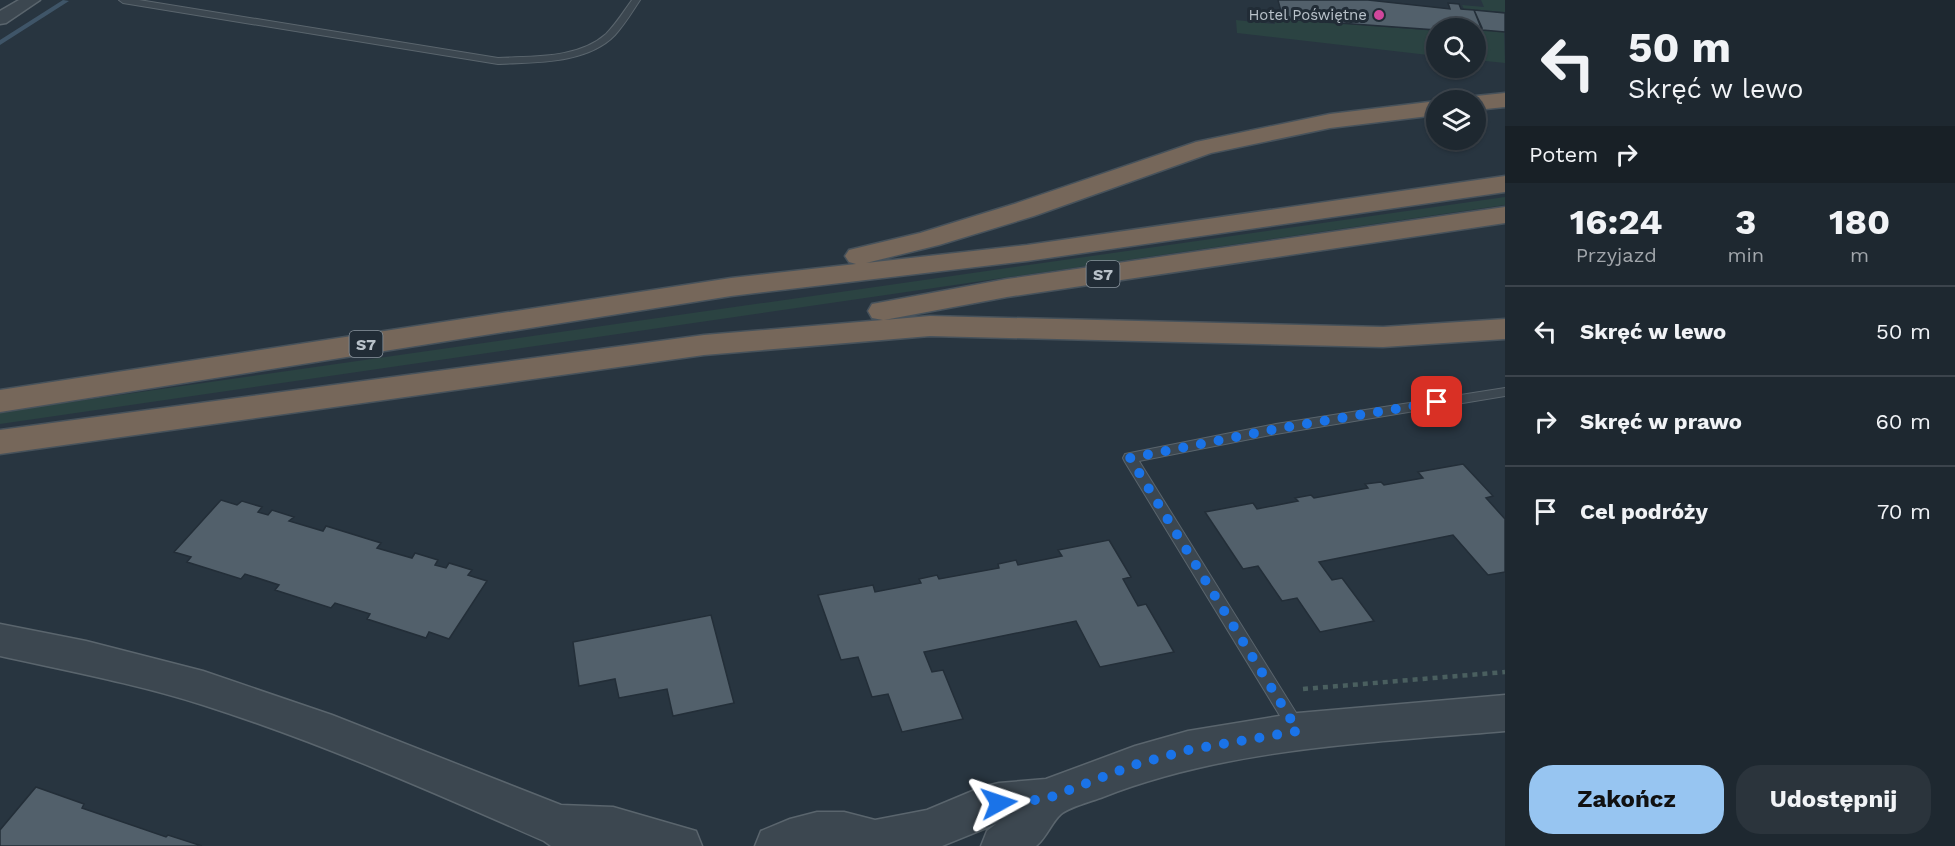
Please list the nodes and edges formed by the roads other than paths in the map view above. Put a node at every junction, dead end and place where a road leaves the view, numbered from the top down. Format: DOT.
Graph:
graph roads {
  1 [pos="31,0"];
  2 [pos="123,0"];
  3 [pos="636,0"];
  4 [pos="0,19"];
  5 [pos="1505,100"];
  6 [pos="1486,102"];
  7 [pos="1426,109"];
  8 [pos="1505,184"];
  9 [pos="1505,215"];
  10 [pos="731,287"];
  11 [pos="1505,329"];
  12 [pos="704,345"];
  13 [pos="1505,392"];
  14 [pos="0,401"];
  15 [pos="0,442"];
  16 [pos="0,640"];
  17 [pos="1505,713"];
  18 [pos="1298,731"];
  19 [pos="1046,799"];
  20 [pos="572,836"];
  21 [pos="880,844"];
  22 [pos="680,846"];
  23 [pos="777,846"];
  24 [pos="1003,846"];
  1 -- 4 [label="street"];
  2 -- 3 [label="lane"];
  5 -- 6 [label="highway"];
  7 -- 10 [label="highway"];
  8 -- 10 [label="highway, S7"];
  9 -- 12 [label="highway, S7"];
  10 -- 14 [label="highway, S7"];
  11 -- 12 [label="highway"];
  12 -- 15 [label="highway, S7"];
  13 -- 18 [label="lane"];
  16 -- 20 [label="street"];
  17 -- 18 [label="street"];
  18 -- 19 [label="street"];
  19 -- 21 [label="street"];
  19 -- 24 [label="street"];
  20 -- 22 [label="street"];
  21 -- 23 [label="street"];
}
